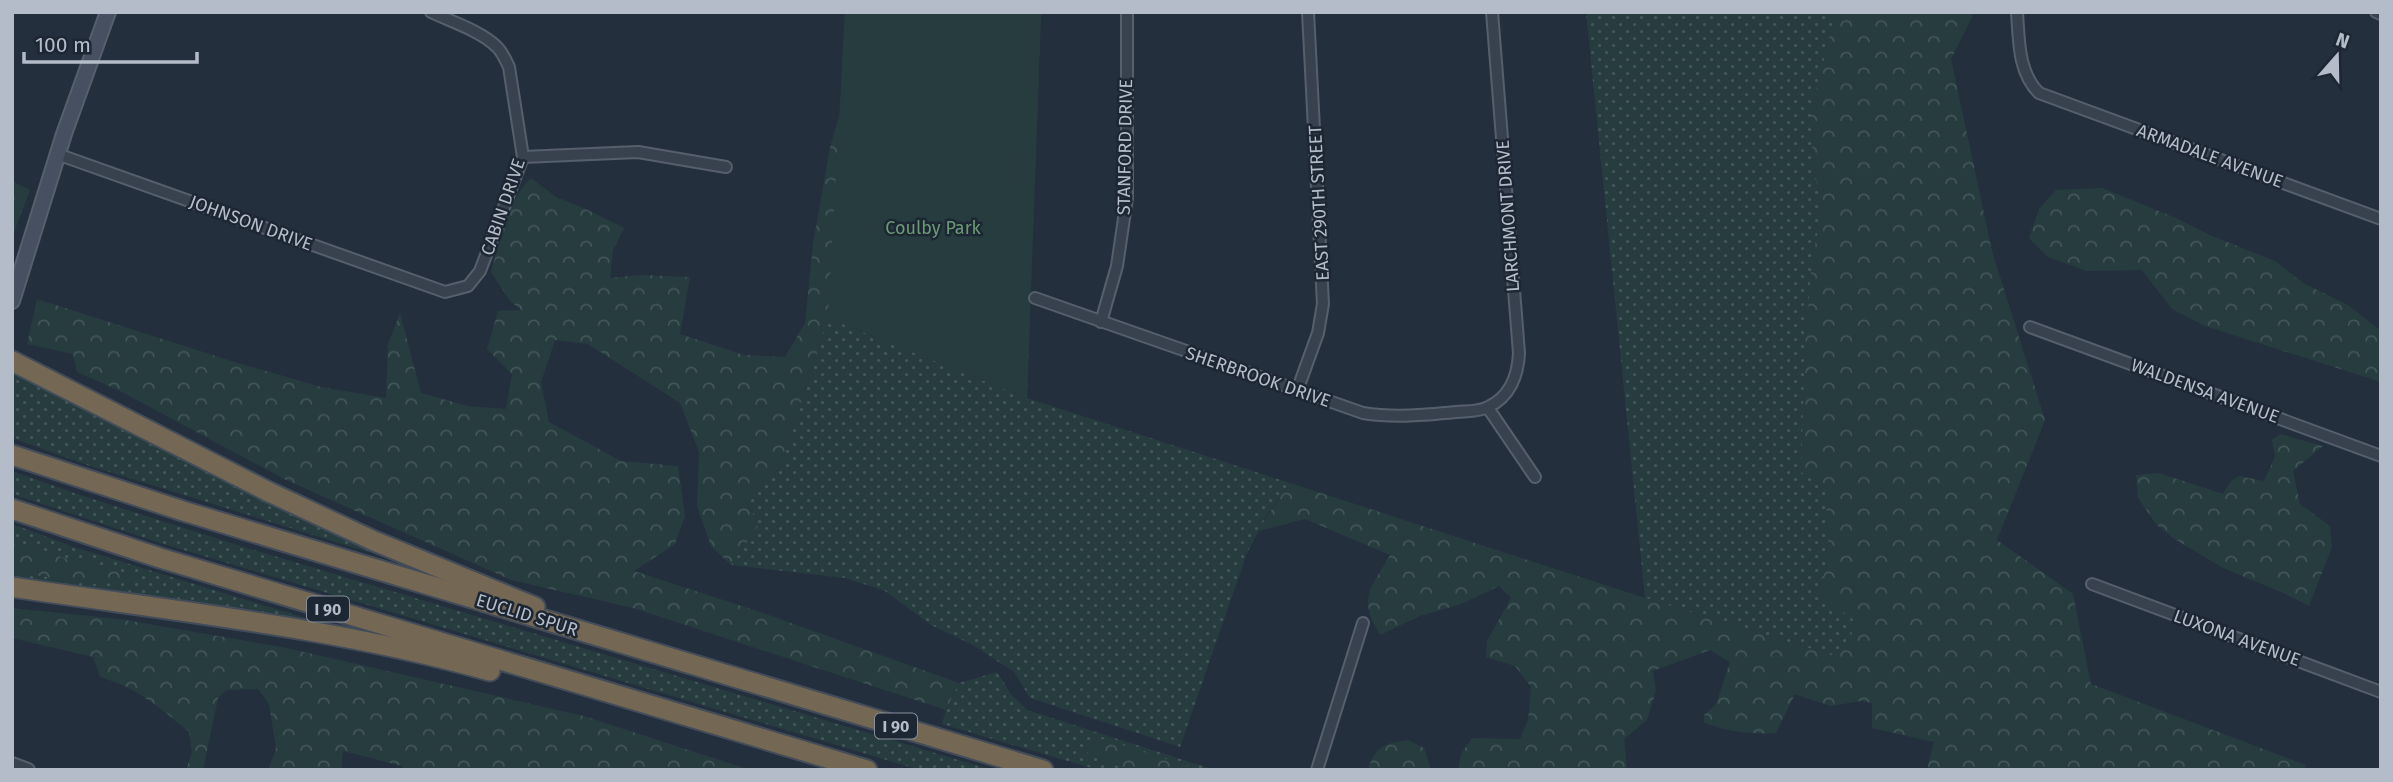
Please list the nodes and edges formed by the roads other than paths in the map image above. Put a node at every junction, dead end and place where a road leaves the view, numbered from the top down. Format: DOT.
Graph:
graph roads {
  1 [pos="108,12"];
  2 [pos="431,12"];
  3 [pos="1127,12"];
  4 [pos="1308,12"];
  5 [pos="1492,12"];
  6 [pos="2017,12"];
  7 [pos="2376,12"];
  8 [pos="2381,14"];
  9 [pos="58,154"];
  10 [pos="523,157"];
  11 [pos="726,167"];
  12 [pos="2381,219"];
  13 [pos="445,292"];
  14 [pos="1035,298"];
  15 [pos="12,301"];
  16 [pos="1101,322"];
  17 [pos="2030,327"];
  18 [pos="12,361"];
  19 [pos="1297,391"];
  20 [pos="1488,408"];
  21 [pos="12,455"];
  22 [pos="2381,456"];
  23 [pos="1535,477"];
  24 [pos="12,509"];
  25 [pos="2092,584"];
  26 [pos="12,587"];
  27 [pos="1363,623"];
  28 [pos="600,637"];
  29 [pos="2381,692"];
  30 [pos="645,704"];
  31 [pos="12,764"];
  32 [pos="28,770"];
  33 [pos="867,770"];
  34 [pos="1043,770"];
  35 [pos="1317,770"];
  1 -- 9 [label="main road"];
  2 -- 10 [label="street, CABIN DRIVE"];
  3 -- 16 [label="street, STANFORD DRIVE"];
  4 -- 19 [label="street, EAST 290TH STREET"];
  5 -- 20 [label="street, LARCHMONT DRIVE"];
  6 -- 12 [label="street, ARMADALE AVENUE"];
  7 -- 8 [label="street"];
  9 -- 13 [label="street, JOHNSON DRIVE"];
  9 -- 15 [label="main road"];
  10 -- 11 [label="street"];
  10 -- 13 [label="street, CABIN DRIVE"];
  14 -- 16 [label="street, SHERBROOK DRIVE"];
  16 -- 19 [label="street, SHERBROOK DRIVE"];
  17 -- 22 [label="street, WALDENSA AVENUE"];
  18 -- 28 [label="highway"];
  19 -- 20 [label="street, SHERBROOK DRIVE"];
  20 -- 23 [label="street"];
  21 -- 28 [label="highway, EUCLID SPUR / I 90"];
  24 -- 30 [label="highway, I 90"];
  25 -- 29 [label="street, LUXONA AVENUE"];
  26 -- 30 [label="highway"];
  27 -- 35 [label="street"];
  28 -- 34 [label="highway, EUCLID SPUR / I 90"];
  30 -- 33 [label="highway, I 90"];
  31 -- 32 [label="street"];
}
